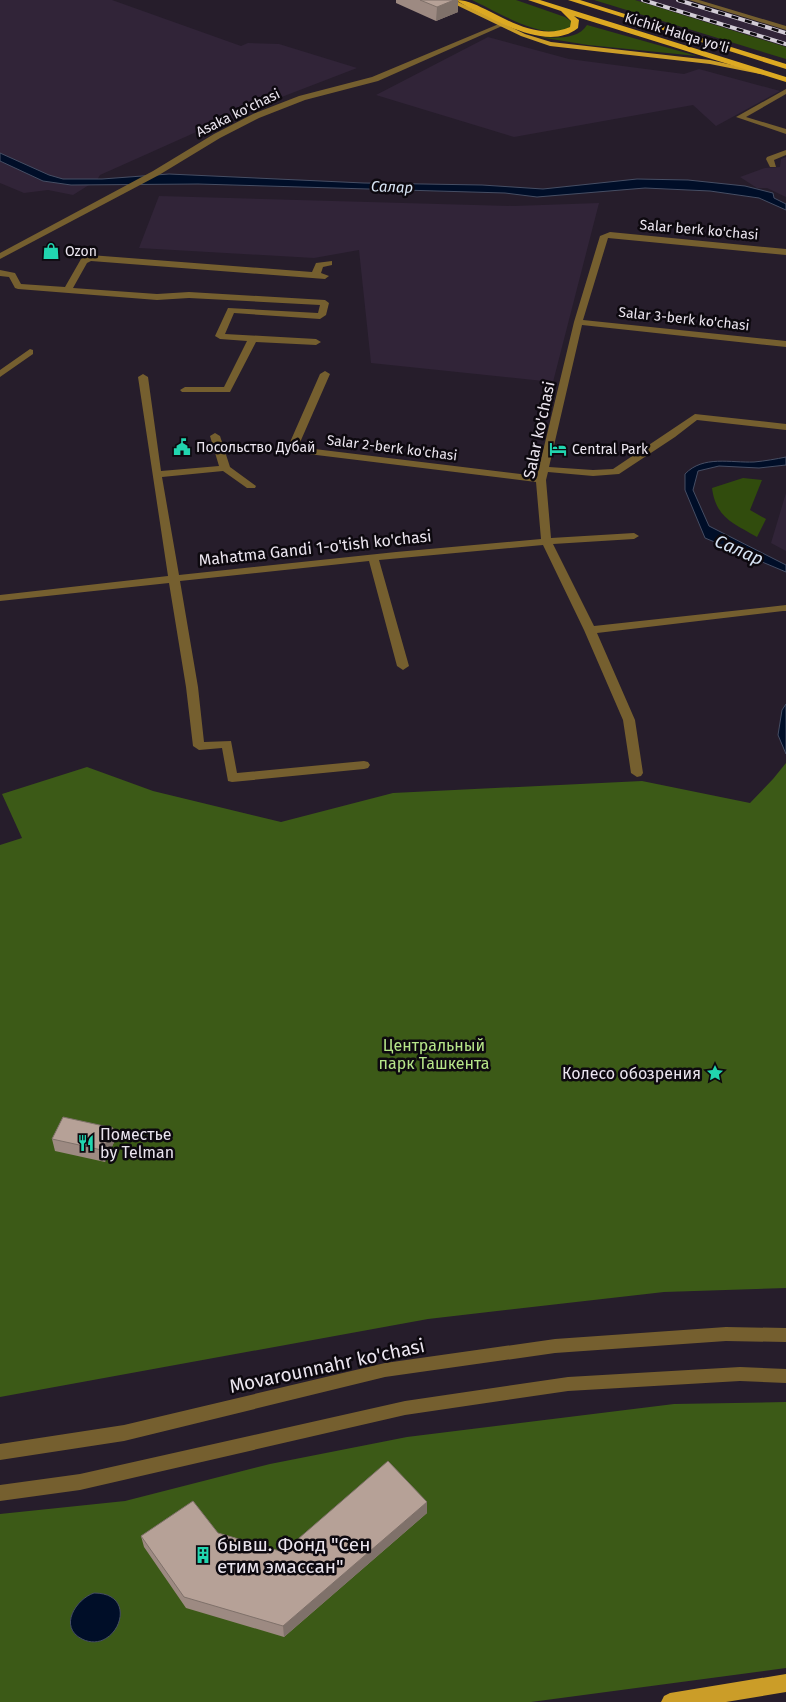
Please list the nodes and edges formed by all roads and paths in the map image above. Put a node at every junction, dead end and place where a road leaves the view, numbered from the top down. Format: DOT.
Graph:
graph roads {
  1 [pos="449,0"];
  2 [pos="460,0"];
  3 [pos="532,0"];
  4 [pos="572,0"];
  5 [pos="693,0"];
  6 [pos="561,9"];
  7 [pos="504,24"];
  8 [pos="786,28"];
  9 [pos="786,67"];
  10 [pos="765,74"];
  11 [pos="786,80"];
  12 [pos="786,91"];
  13 [pos="786,132"];
  14 [pos="786,152"];
  15 [pos="773,165"];
  16 [pos="610,235"];
  17 [pos="786,252"];
  18 [pos="0,256"];
  19 [pos="330,263"];
  20 [pos="0,273"];
  21 [pos="68,289"];
  22 [pos="235,298"];
  23 [pos="231,310"];
  24 [pos="578,322"];
  25 [pos="252,339"];
  26 [pos="316,342"];
  27 [pos="786,344"];
  28 [pos="30,352"];
  29 [pos="0,374"];
  30 [pos="325,374"];
  31 [pos="143,377"];
  32 [pos="185,390"];
  33 [pos="786,427"];
  34 [pos="215,436"];
  35 [pos="224,468"];
  36 [pos="543,469"];
  37 [pos="157,474"];
  38 [pos="541,480"];
  39 [pos="251,486"];
  40 [pos="634,536"];
  41 [pos="546,540"];
  42 [pos="373,557"];
  43 [pos="175,580"];
  44 [pos="0,598"];
  45 [pos="783,608"];
  46 [pos="590,630"];
  47 [pos="403,666"];
  48 [pos="364,765"];
  49 [pos="638,773"];
  50 [pos="786,1335"];
  51 [pos="786,1376"];
  52 [pos="0,1452"];
  53 [pos="0,1493"];
  54 [pos="786,1683"];
  55 [pos="670,1702"];
  1 -- 7 [label="main road"];
  2 -- 7 [label="highway"];
  3 -- 6 [label="highway, Kichik Halqa yo'li"];
  4 -- 9 [label="highway, Kichik Halqa yo'li"];
  5 -- 8 [label="street"];
  6 -- 7 [label="highway"];
  6 -- 10 [label="highway, Kichik Halqa yo'li"];
  7 -- 10 [label="main road"];
  7 -- 18 [label="street, Asaka ko'chasi"];
  10 -- 11 [label="highway, Kichik Halqa yo'li"];
  12 -- 13 [label="street"];
  14 -- 15 [label="street"];
  16 -- 17 [label="street, Salar berk ko'chasi"];
  16 -- 24 [label="street, Salar ko'chasi"];
  19 -- 21 [label="street"];
  20 -- 21 [label="street"];
  21 -- 22 [label="street"];
  22 -- 23 [label="street"];
  22 -- 23 [label="street"];
  23 -- 25 [label="street"];
  24 -- 27 [label="street, Salar 3-berk ko'chasi"];
  24 -- 36 [label="street, Salar ko'chasi"];
  25 -- 26 [label="street"];
  25 -- 32 [label="street"];
  28 -- 29 [label="street"];
  30 -- 38 [label="street, Salar 2-berk ko'chasi"];
  31 -- 37 [label="street"];
  33 -- 36 [label="street"];
  34 -- 35 [label="street"];
  35 -- 37 [label="street"];
  35 -- 39 [label="street"];
  36 -- 38 [label="street, Salar ko'chasi"];
  37 -- 43 [label="street"];
  38 -- 41 [label="street, Salar ko'chasi"];
  40 -- 41 [label="street, Mahatma Gandi 1-o'tish ko'chasi"];
  41 -- 42 [label="street, Mahatma Gandi 1-o'tish ko'chasi"];
  41 -- 46 [label="street, Salar ko'chasi"];
  42 -- 43 [label="street, Mahatma Gandi 1-o'tish ko'chasi"];
  42 -- 47 [label="street"];
  43 -- 44 [label="street, Mahatma Gandi 1-o'tish ko'chasi"];
  43 -- 48 [label="street"];
  45 -- 46 [label="street"];
  46 -- 49 [label="street, Salar ko'chasi"];
  50 -- 52 [label="street, Movarounnahr ko'chasi"];
  51 -- 53 [label="street"];
  54 -- 55 [label="main road"];
}
